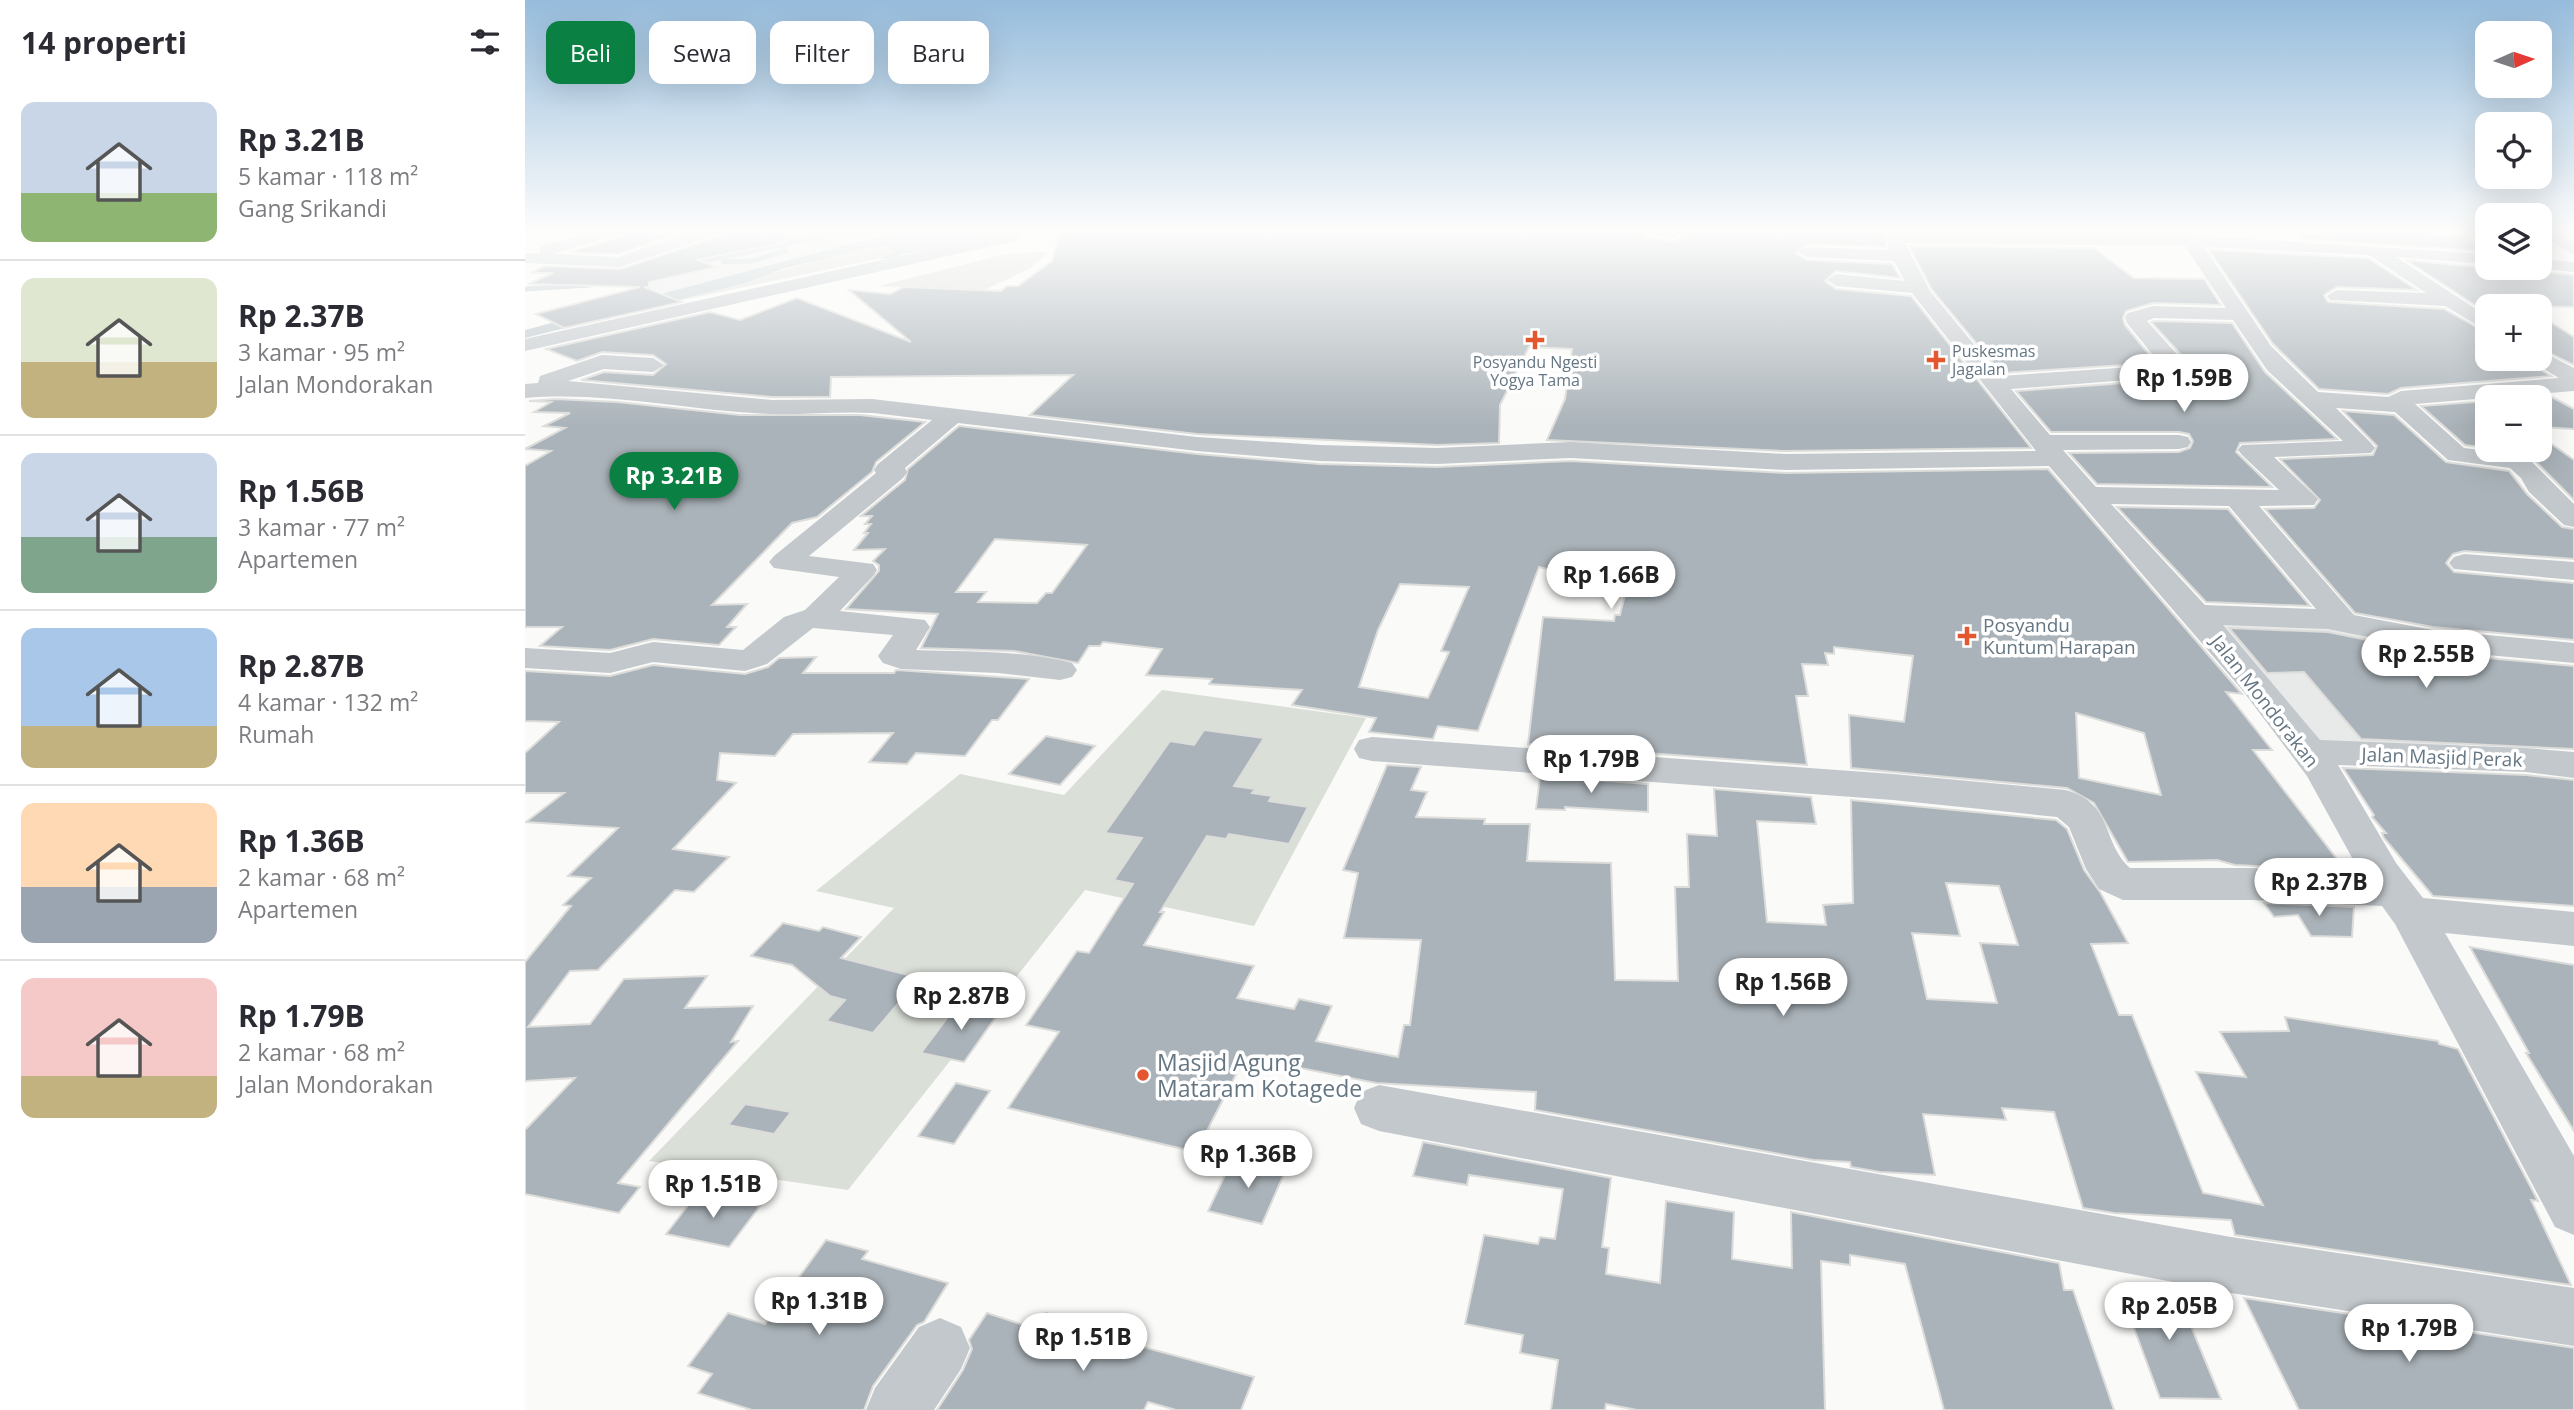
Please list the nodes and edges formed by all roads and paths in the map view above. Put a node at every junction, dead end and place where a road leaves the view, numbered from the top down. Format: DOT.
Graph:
graph roads {
  1 [pos="741,296"];
  2 [pos="1932,296"];
  3 [pos="2228,296"];
  4 [pos="2337,296"];
  5 [pos="2441,296"];
  6 [pos="2447,300"];
  7 [pos="2237,314"];
  8 [pos="2475,318"];
  9 [pos="525,345"];
  10 [pos="2552,364"];
  11 [pos="653,365"];
  12 [pos="2571,376"];
  13 [pos="1995,383"];
  14 [pos="527,392"];
  15 [pos="2311,399"];
  16 [pos="2402,405"];
  17 [pos="954,415"];
  18 [pos="2179,442"];
  19 [pos="2048,450"];
  20 [pos="2545,493"];
  21 [pos="2088,495"];
  22 [pos="2574,497"];
  23 [pos="2238,499"];
  24 [pos="2574,519"];
  25 [pos="2464,563"];
  26 [pos="2574,571"];
  27 [pos="2195,614"];
  28 [pos="815,618"];
  29 [pos="2346,625"];
  30 [pos="2574,653"];
  31 [pos="525,658"];
  32 [pos="1061,670"];
  33 [pos="1372,749"];
  34 [pos="2309,752"];
  35 [pos="2574,765"];
  36 [pos="2401,902"];
  37 [pos="2574,929"];
  38 [pos="1379,1108"];
  39 [pos="2574,1208"];
  40 [pos="2574,1317"];
  41 [pos="940,1348"];
  42 [pos="897,1410"];
  1 -- 9 [label="street"];
  2 -- 13 [label="street, Jalan Mondorakan"];
  3 -- 7 [label="street"];
  4 -- 6 [label="street"];
  5 -- 6 [label="street"];
  6 -- 8 [label="street"];
  7 -- 13 [label="street"];
  7 -- 15 [label="street"];
  10 -- 12 [label="street"];
  11 -- 14 [label="street"];
  12 -- 16 [label="street"];
  13 -- 19 [label="street, Jalan Mondorakan"];
  14 -- 17 [label="street"];
  15 -- 16 [label="street"];
  15 -- 23 [label="street"];
  16 -- 20 [label="street"];
  17 -- 19 [label="street"];
  17 -- 28 [label="street"];
  18 -- 19 [label="street"];
  19 -- 21 [label="street, Jalan Mondorakan"];
  20 -- 22 [label="street"];
  20 -- 24 [label="street"];
  21 -- 23 [label="street"];
  21 -- 27 [label="street, Jalan Mondorakan"];
  23 -- 29 [label="street"];
  25 -- 26 [label="street"];
  27 -- 29 [label="street"];
  27 -- 34 [label="street, Jalan Mondorakan"];
  28 -- 31 [label="street"];
  28 -- 32 [label="street"];
  29 -- 30 [label="street"];
  33 -- 36 [label="street"];
  34 -- 35 [label="street, Jalan Masjid Perak"];
  34 -- 36 [label="street, Jalan Mondorakan"];
  36 -- 37 [label="street"];
  36 -- 39 [label="street, Jalan Mondorakan"];
  38 -- 40 [label="street"];
  41 -- 42 [label="street"];
}
